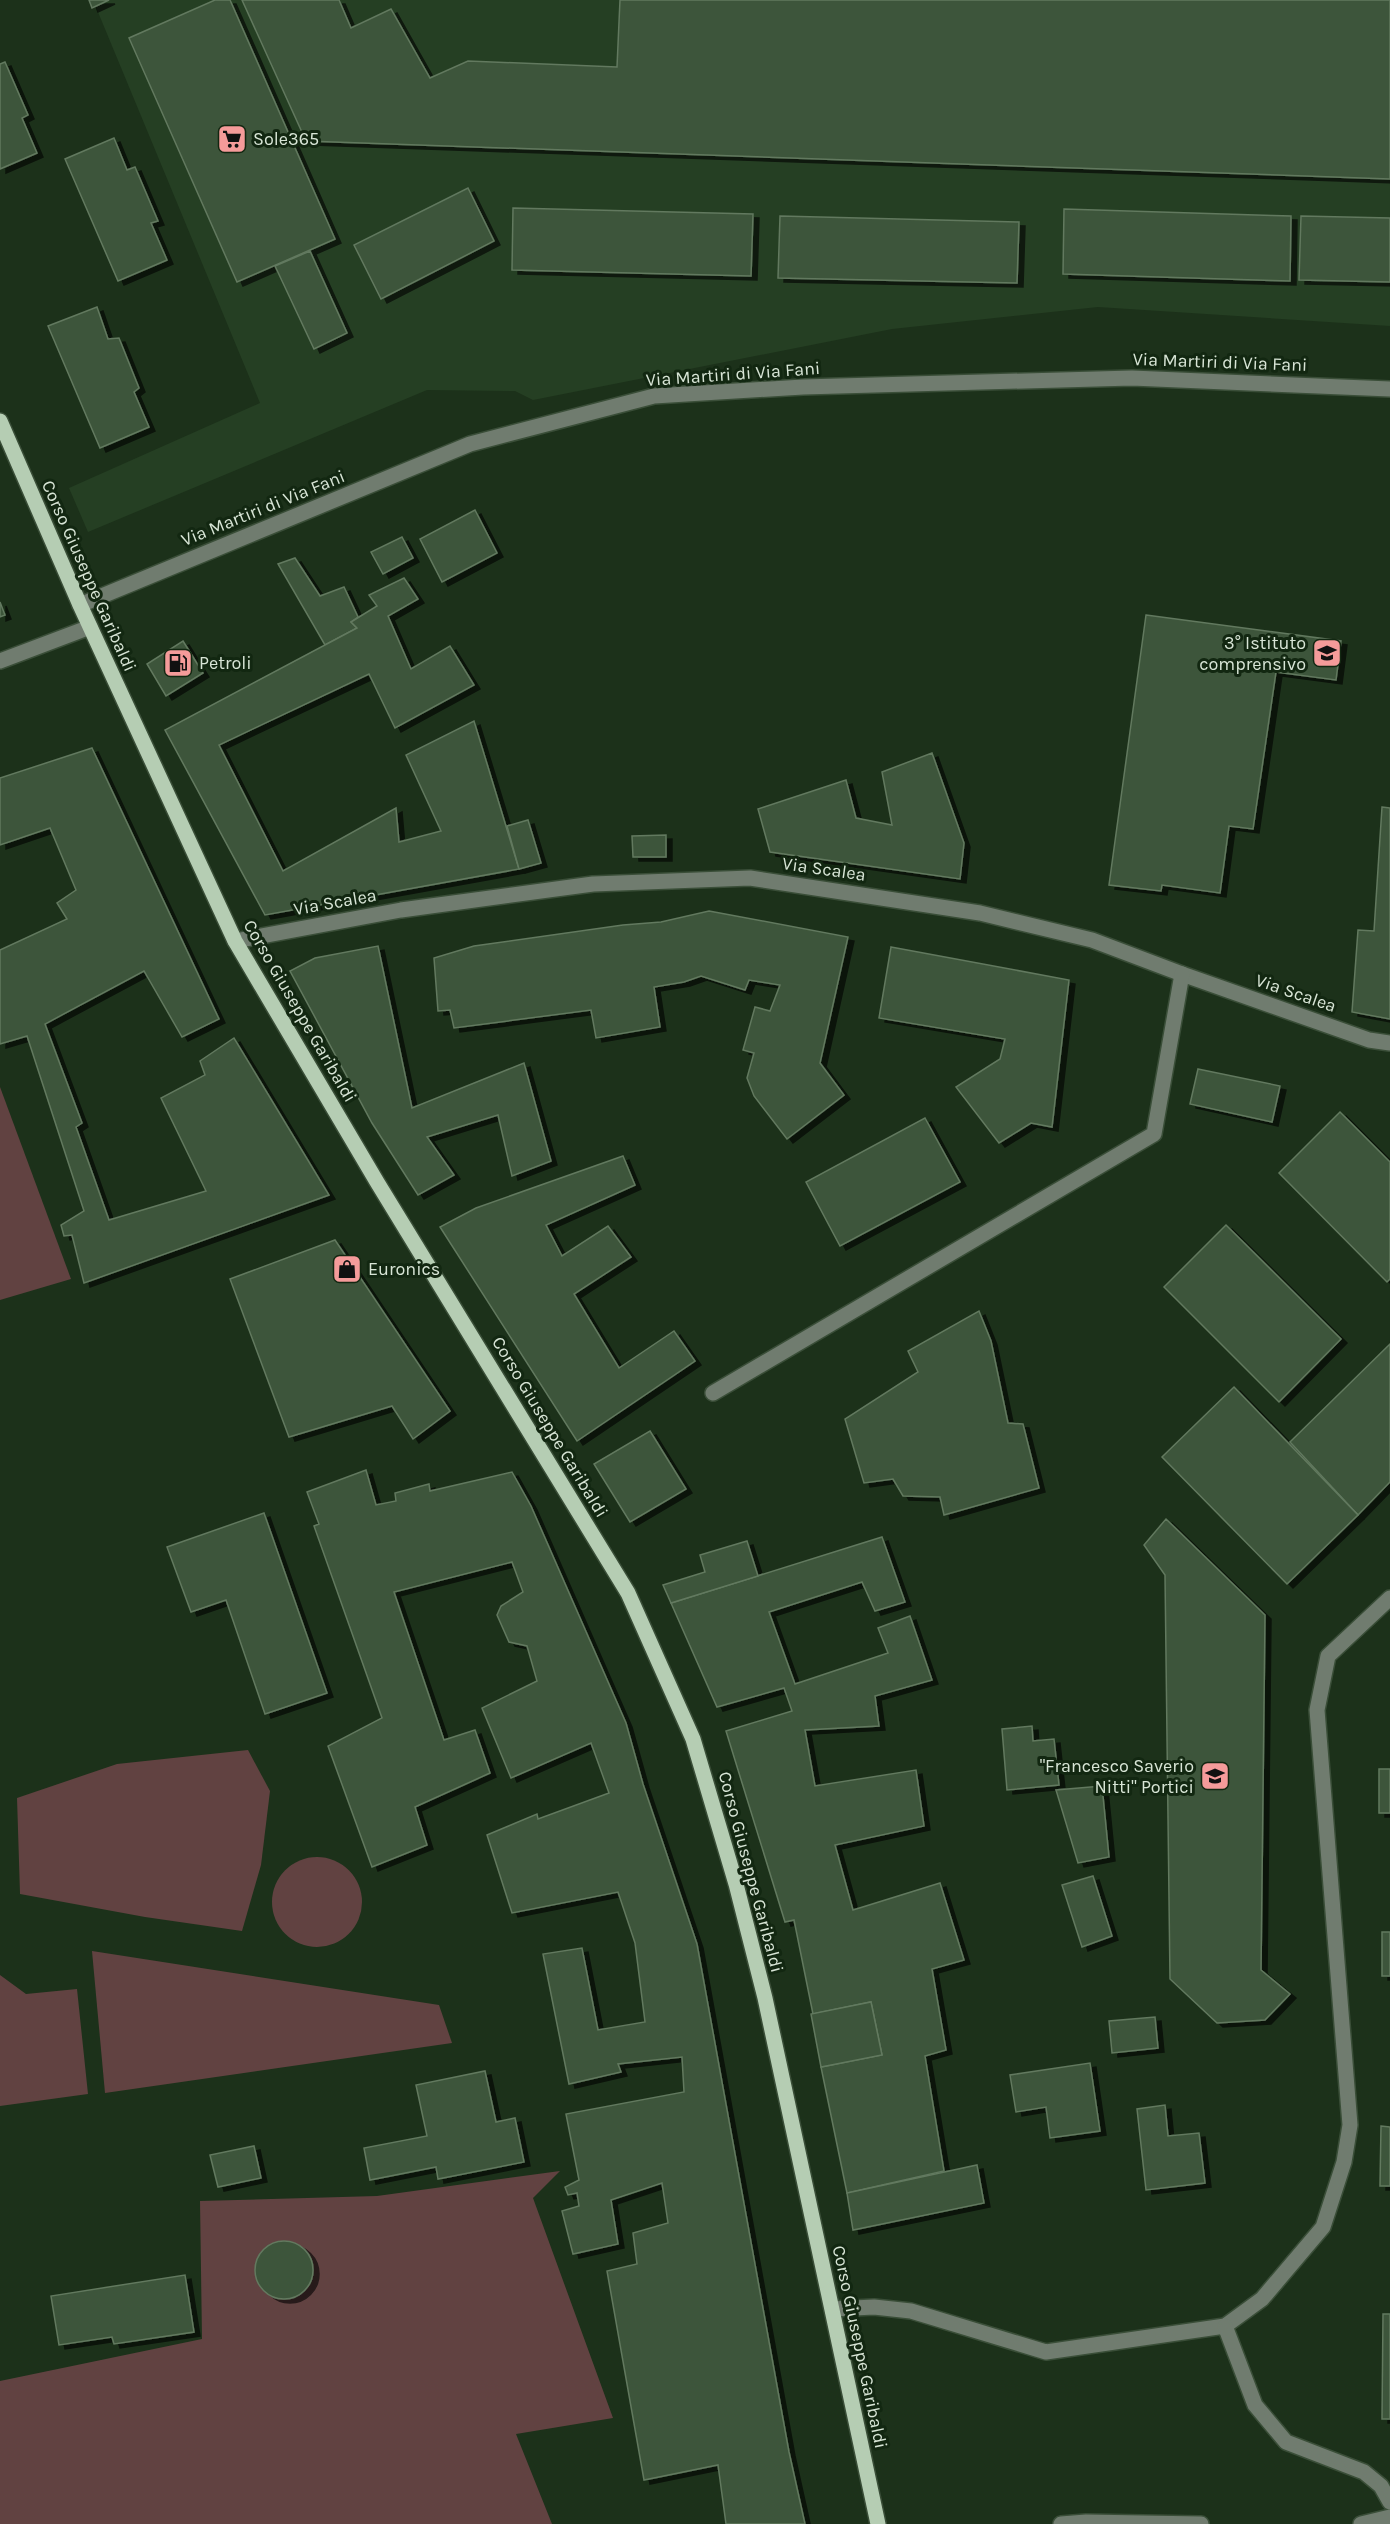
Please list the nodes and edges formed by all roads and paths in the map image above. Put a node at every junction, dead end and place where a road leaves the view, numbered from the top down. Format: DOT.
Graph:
graph roads {
  1 [pos="1390,389"];
  2 [pos="0,421"];
  3 [pos="80,605"];
  4 [pos="90,627"];
  5 [pos="0,661"];
  6 [pos="235,940"];
  7 [pos="1182,974"];
  8 [pos="1390,1044"];
  9 [pos="713,1393"];
  10 [pos="1390,1598"];
  11 [pos="833,2309"];
  12 [pos="1225,2326"];
  13 [pos="1390,2502"];
  14 [pos="1390,2517"];
  15 [pos="878,2524"];
  16 [pos="1060,2524"];
  17 [pos="1201,2524"];
  18 [pos="1361,2524"];
  1 -- 3 [label="street, Via Martiri di Via Fani"];
  2 -- 3 [label="main road, Corso Giuseppe Garibaldi"];
  3 -- 4 [label="main road, Corso Giuseppe Garibaldi"];
  4 -- 5 [label="street"];
  4 -- 6 [label="main road, Corso Giuseppe Garibaldi"];
  6 -- 7 [label="street, Via Scalea"];
  6 -- 11 [label="main road, Corso Giuseppe Garibaldi"];
  7 -- 8 [label="street, Via Scalea"];
  7 -- 9 [label="street"];
  10 -- 12 [label="street"];
  11 -- 12 [label="street"];
  11 -- 15 [label="main road, Corso Giuseppe Garibaldi"];
  12 -- 13 [label="street"];
  14 -- 18 [label="street"];
  16 -- 17 [label="street"];
}
